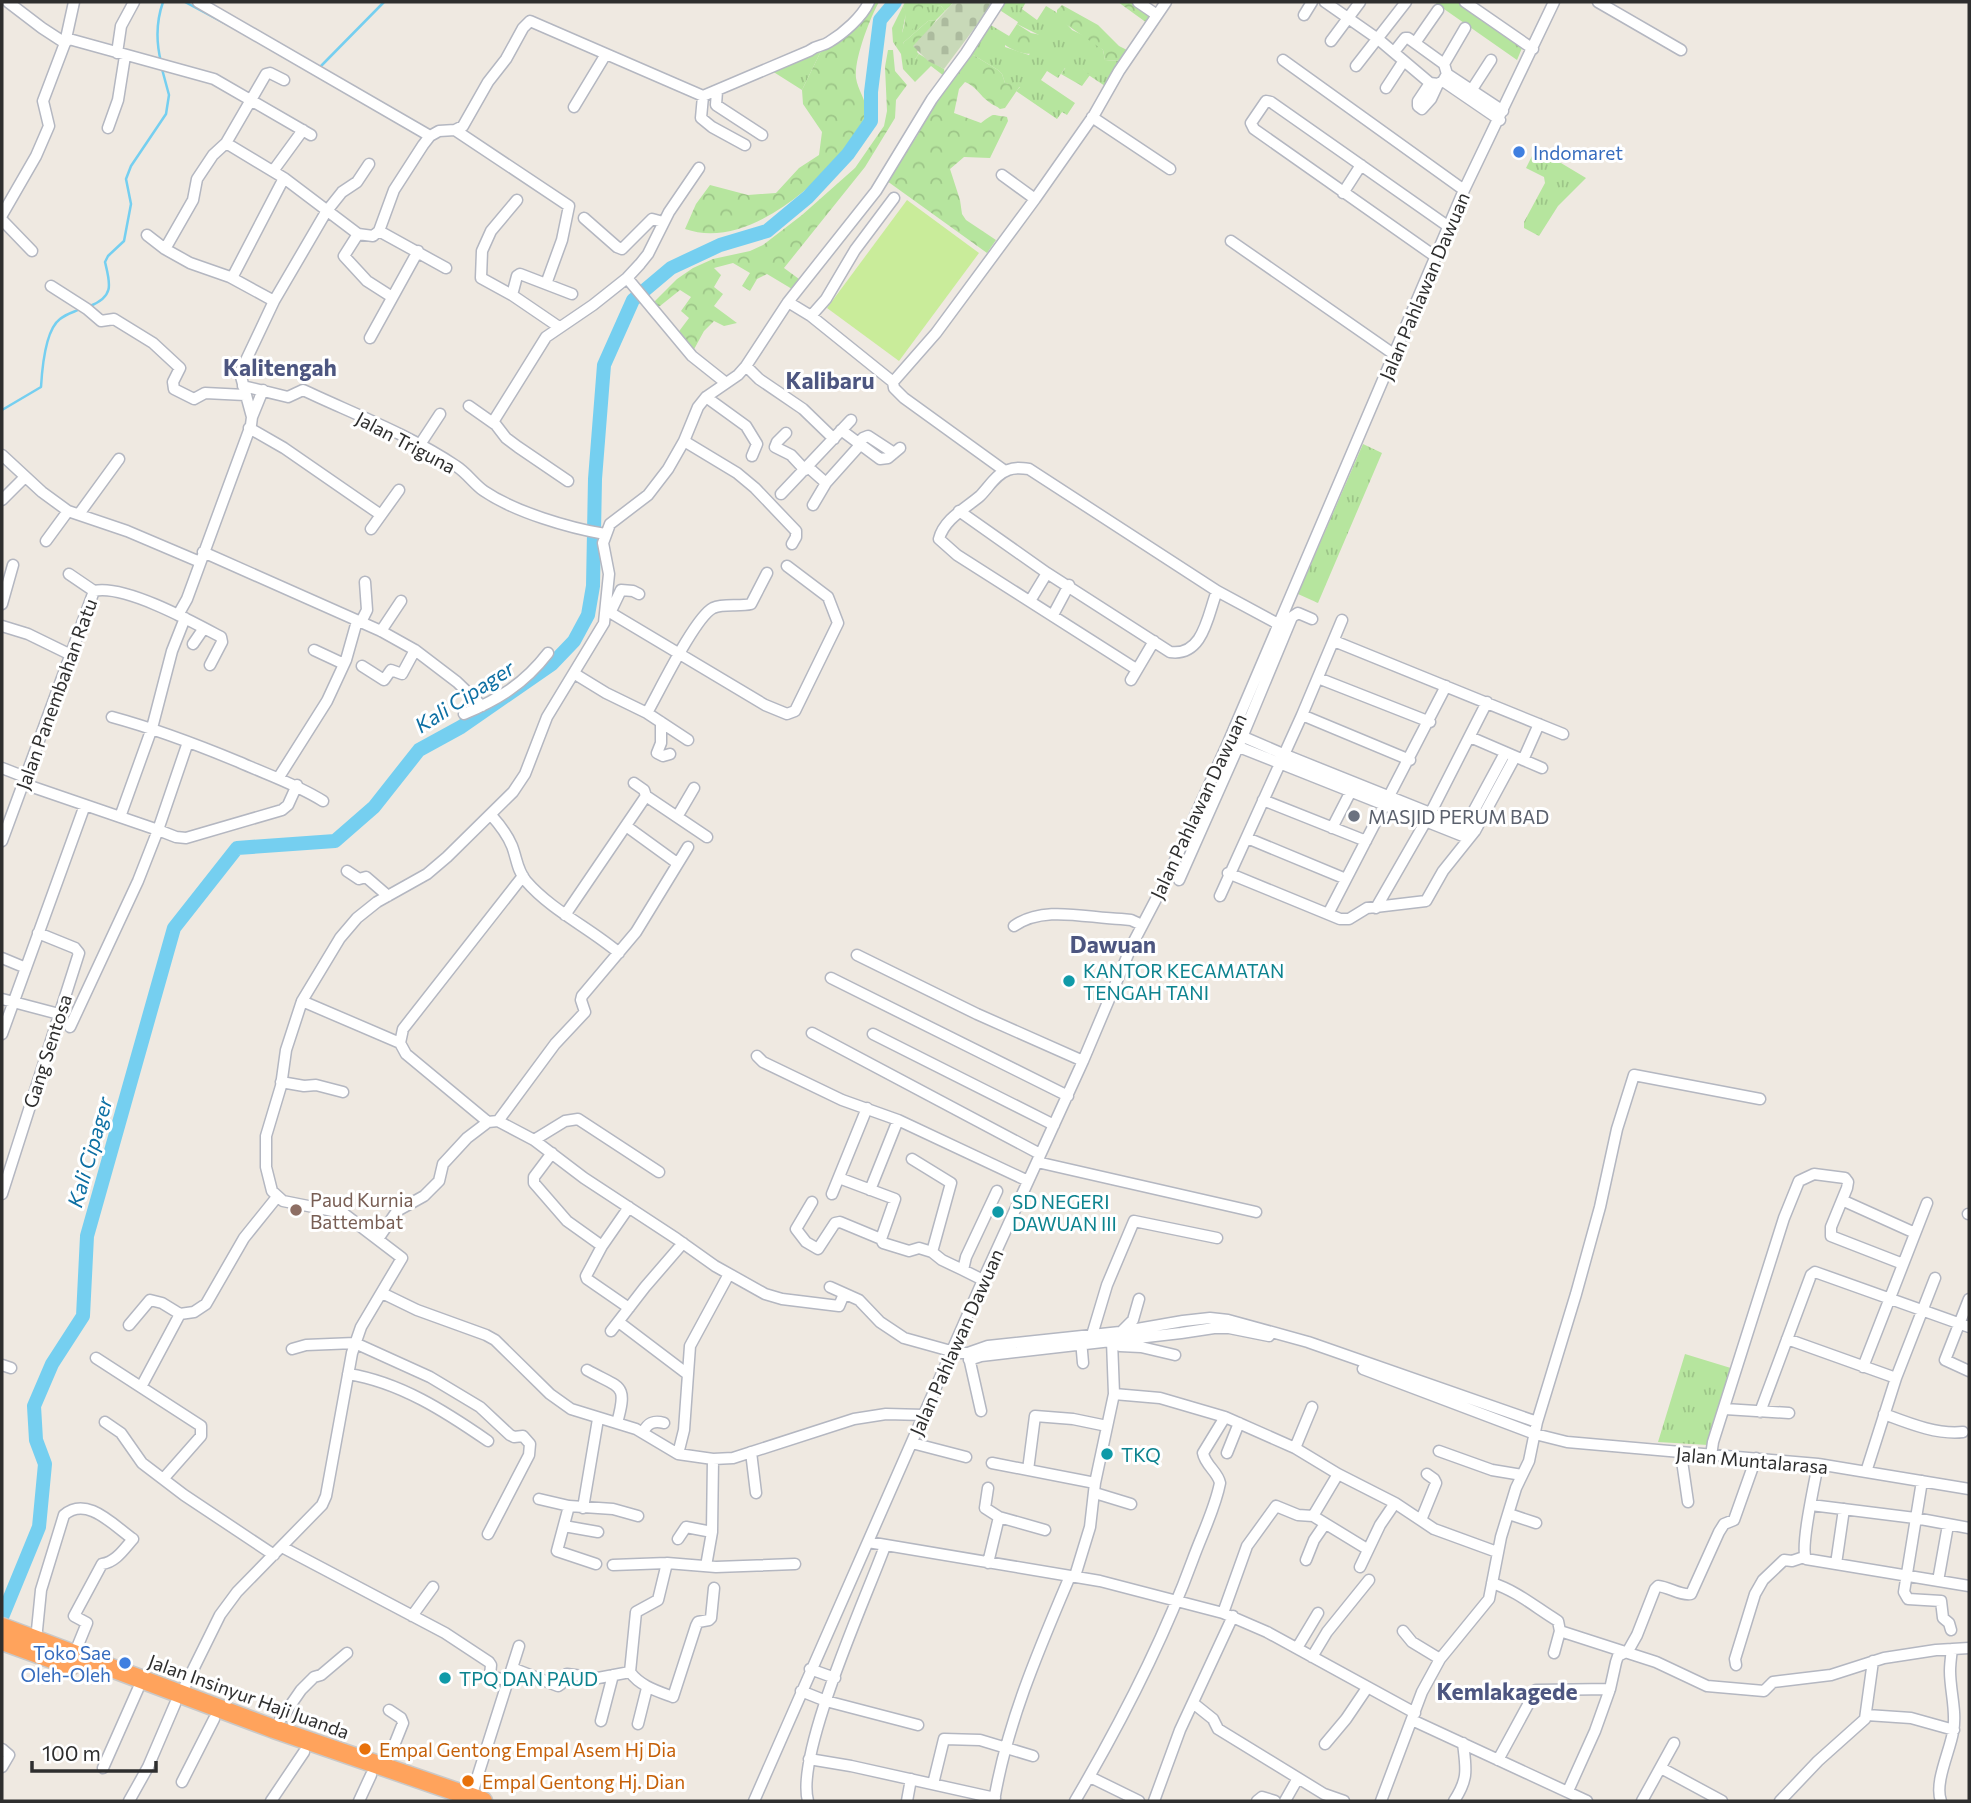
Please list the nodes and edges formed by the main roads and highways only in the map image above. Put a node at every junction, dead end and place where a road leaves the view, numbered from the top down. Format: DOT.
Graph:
graph roads {
  1 [pos="8,1643"];
  2 [pos="178,1699"];
  3 [pos="378,1771"];
  4 [pos="477,1799"];
  5 [pos="448,1801"];
  1 -- 2 [label="highway, Jalan Insinyur Haji Juanda"];
  1 -- 2 [label="highway, Jalan Insinyur Haji Juanda"];
  2 -- 3 [label="highway, Jalan Insinyur Haji Juanda"];
  2 -- 3 [label="highway, Jalan Insinyur Haji Juanda"];
  3 -- 4 [label="highway, Jalan Insinyur Haji Juanda"];
  3 -- 5 [label="highway, Jalan Insinyur Haji Juanda"];
}
